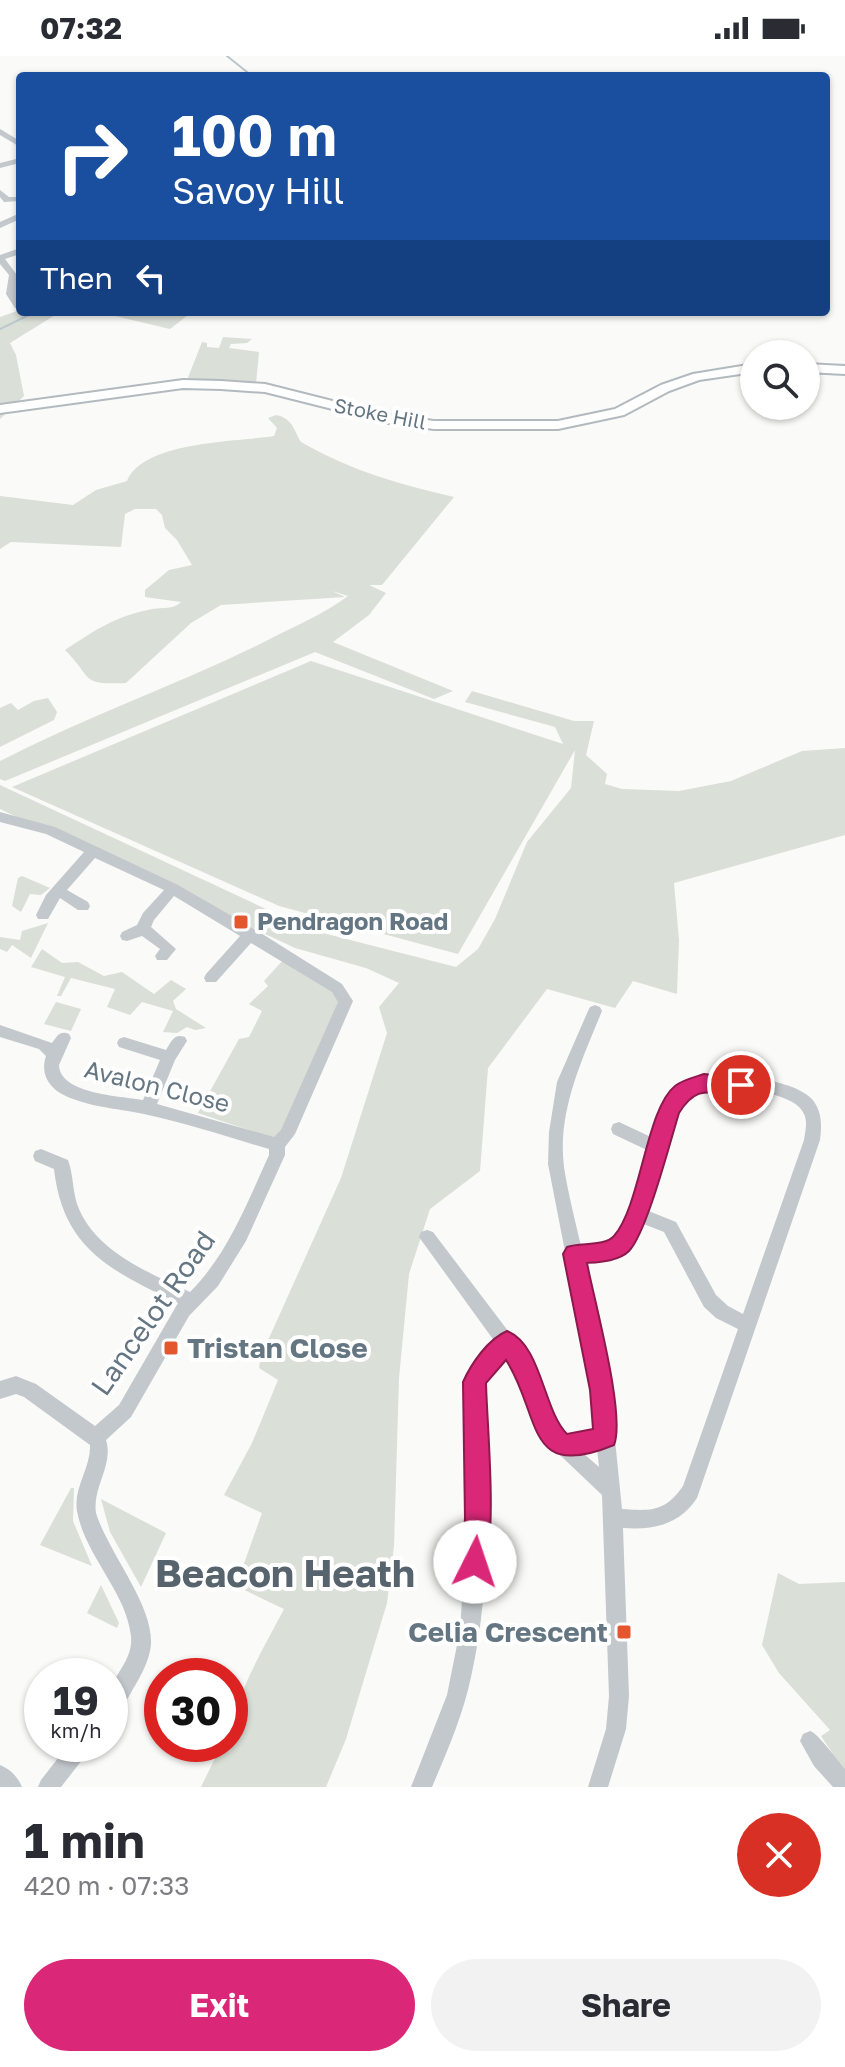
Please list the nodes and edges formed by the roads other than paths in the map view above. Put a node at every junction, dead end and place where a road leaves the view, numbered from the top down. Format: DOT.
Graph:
graph roads {
  1 [pos="0,258"];
  2 [pos="16,280"];
  3 [pos="16,284"];
  4 [pos="16,303"];
  5 [pos="820,369"];
  6 [pos="740,370"];
  7 [pos="845,370"];
  8 [pos="0,409"];
  9 [pos="4,823"];
  10 [pos="94,850"];
  11 [pos="173,889"];
  12 [pos="59,891"];
  13 [pos="83,906"];
  14 [pos="43,915"];
  15 [pos="143,929"];
  16 [pos="251,934"];
  17 [pos="127,936"];
  18 [pos="162,956"];
  19 [pos="211,978"];
  20 [pos="595,1011"];
  21 [pos="1,1031"];
  22 [pos="64,1038"];
  23 [pos="180,1041"];
  24 [pos="124,1043"];
  25 [pos="54,1054"];
  26 [pos="169,1057"];
  27 [pos="147,1108"];
  28 [pos="619,1129"];
  29 [pos="277,1145"];
  30 [pos="657,1147"];
  31 [pos="41,1156"];
  32 [pos="636,1214"];
  33 [pos="427,1237"];
  34 [pos="574,1254"];
  35 [pos="191,1301"];
  36 [pos="747,1325"];
  37 [pos="507,1342"];
  38 [pos="0,1390"];
  39 [pos="96,1437"];
  40 [pos="605,1437"];
  41 [pos="562,1446"];
  42 [pos="610,1490"];
  43 [pos="613,1518"];
  44 [pos="128,1679"];
  45 [pos="810,1741"];
  46 [pos="68,1762"];
  47 [pos="0,1775"];
  48 [pos="845,1784"];
  49 [pos="12,1787"];
  50 [pos="48,1787"];
  51 [pos="421,1787"];
  52 [pos="598,1787"];
  1 -- 2 [label="street"];
  3 -- 4 [label="street"];
  5 -- 7 [label="street"];
  6 -- 8 [label="street, Stoke Hill"];
  9 -- 10 [label="street"];
  10 -- 11 [label="street"];
  10 -- 12 [label="street"];
  11 -- 15 [label="street"];
  11 -- 16 [label="street"];
  12 -- 13 [label="street"];
  12 -- 14 [label="street"];
  15 -- 17 [label="street"];
  15 -- 18 [label="street"];
  16 -- 19 [label="street"];
  16 -- 29 [label="street, Lancelot Road"];
  20 -- 34 [label="street"];
  21 -- 25 [label="street, Avalon Close"];
  22 -- 25 [label="street, Avalon Close"];
  23 -- 26 [label="street"];
  24 -- 26 [label="street"];
  25 -- 27 [label="street, Avalon Close"];
  26 -- 27 [label="street"];
  27 -- 29 [label="street, Avalon Close"];
  28 -- 30 [label="street"];
  29 -- 35 [label="street, Lancelot Road"];
  30 -- 32 [label="street"];
  30 -- 36 [label="street"];
  31 -- 35 [label="street"];
  32 -- 34 [label="street"];
  32 -- 36 [label="street"];
  33 -- 37 [label="street"];
  34 -- 40 [label="street"];
  35 -- 39 [label="street, Lancelot Road"];
  36 -- 43 [label="street"];
  37 -- 41 [label="street"];
  37 -- 51 [label="street"];
  38 -- 39 [label="street"];
  39 -- 44 [label="street"];
  40 -- 41 [label="street"];
  40 -- 42 [label="street"];
  41 -- 42 [label="street"];
  42 -- 43 [label="street"];
  43 -- 52 [label="street"];
  45 -- 48 [label="street"];
  46 -- 50 [label="street"];
  47 -- 49 [label="street"];
}
